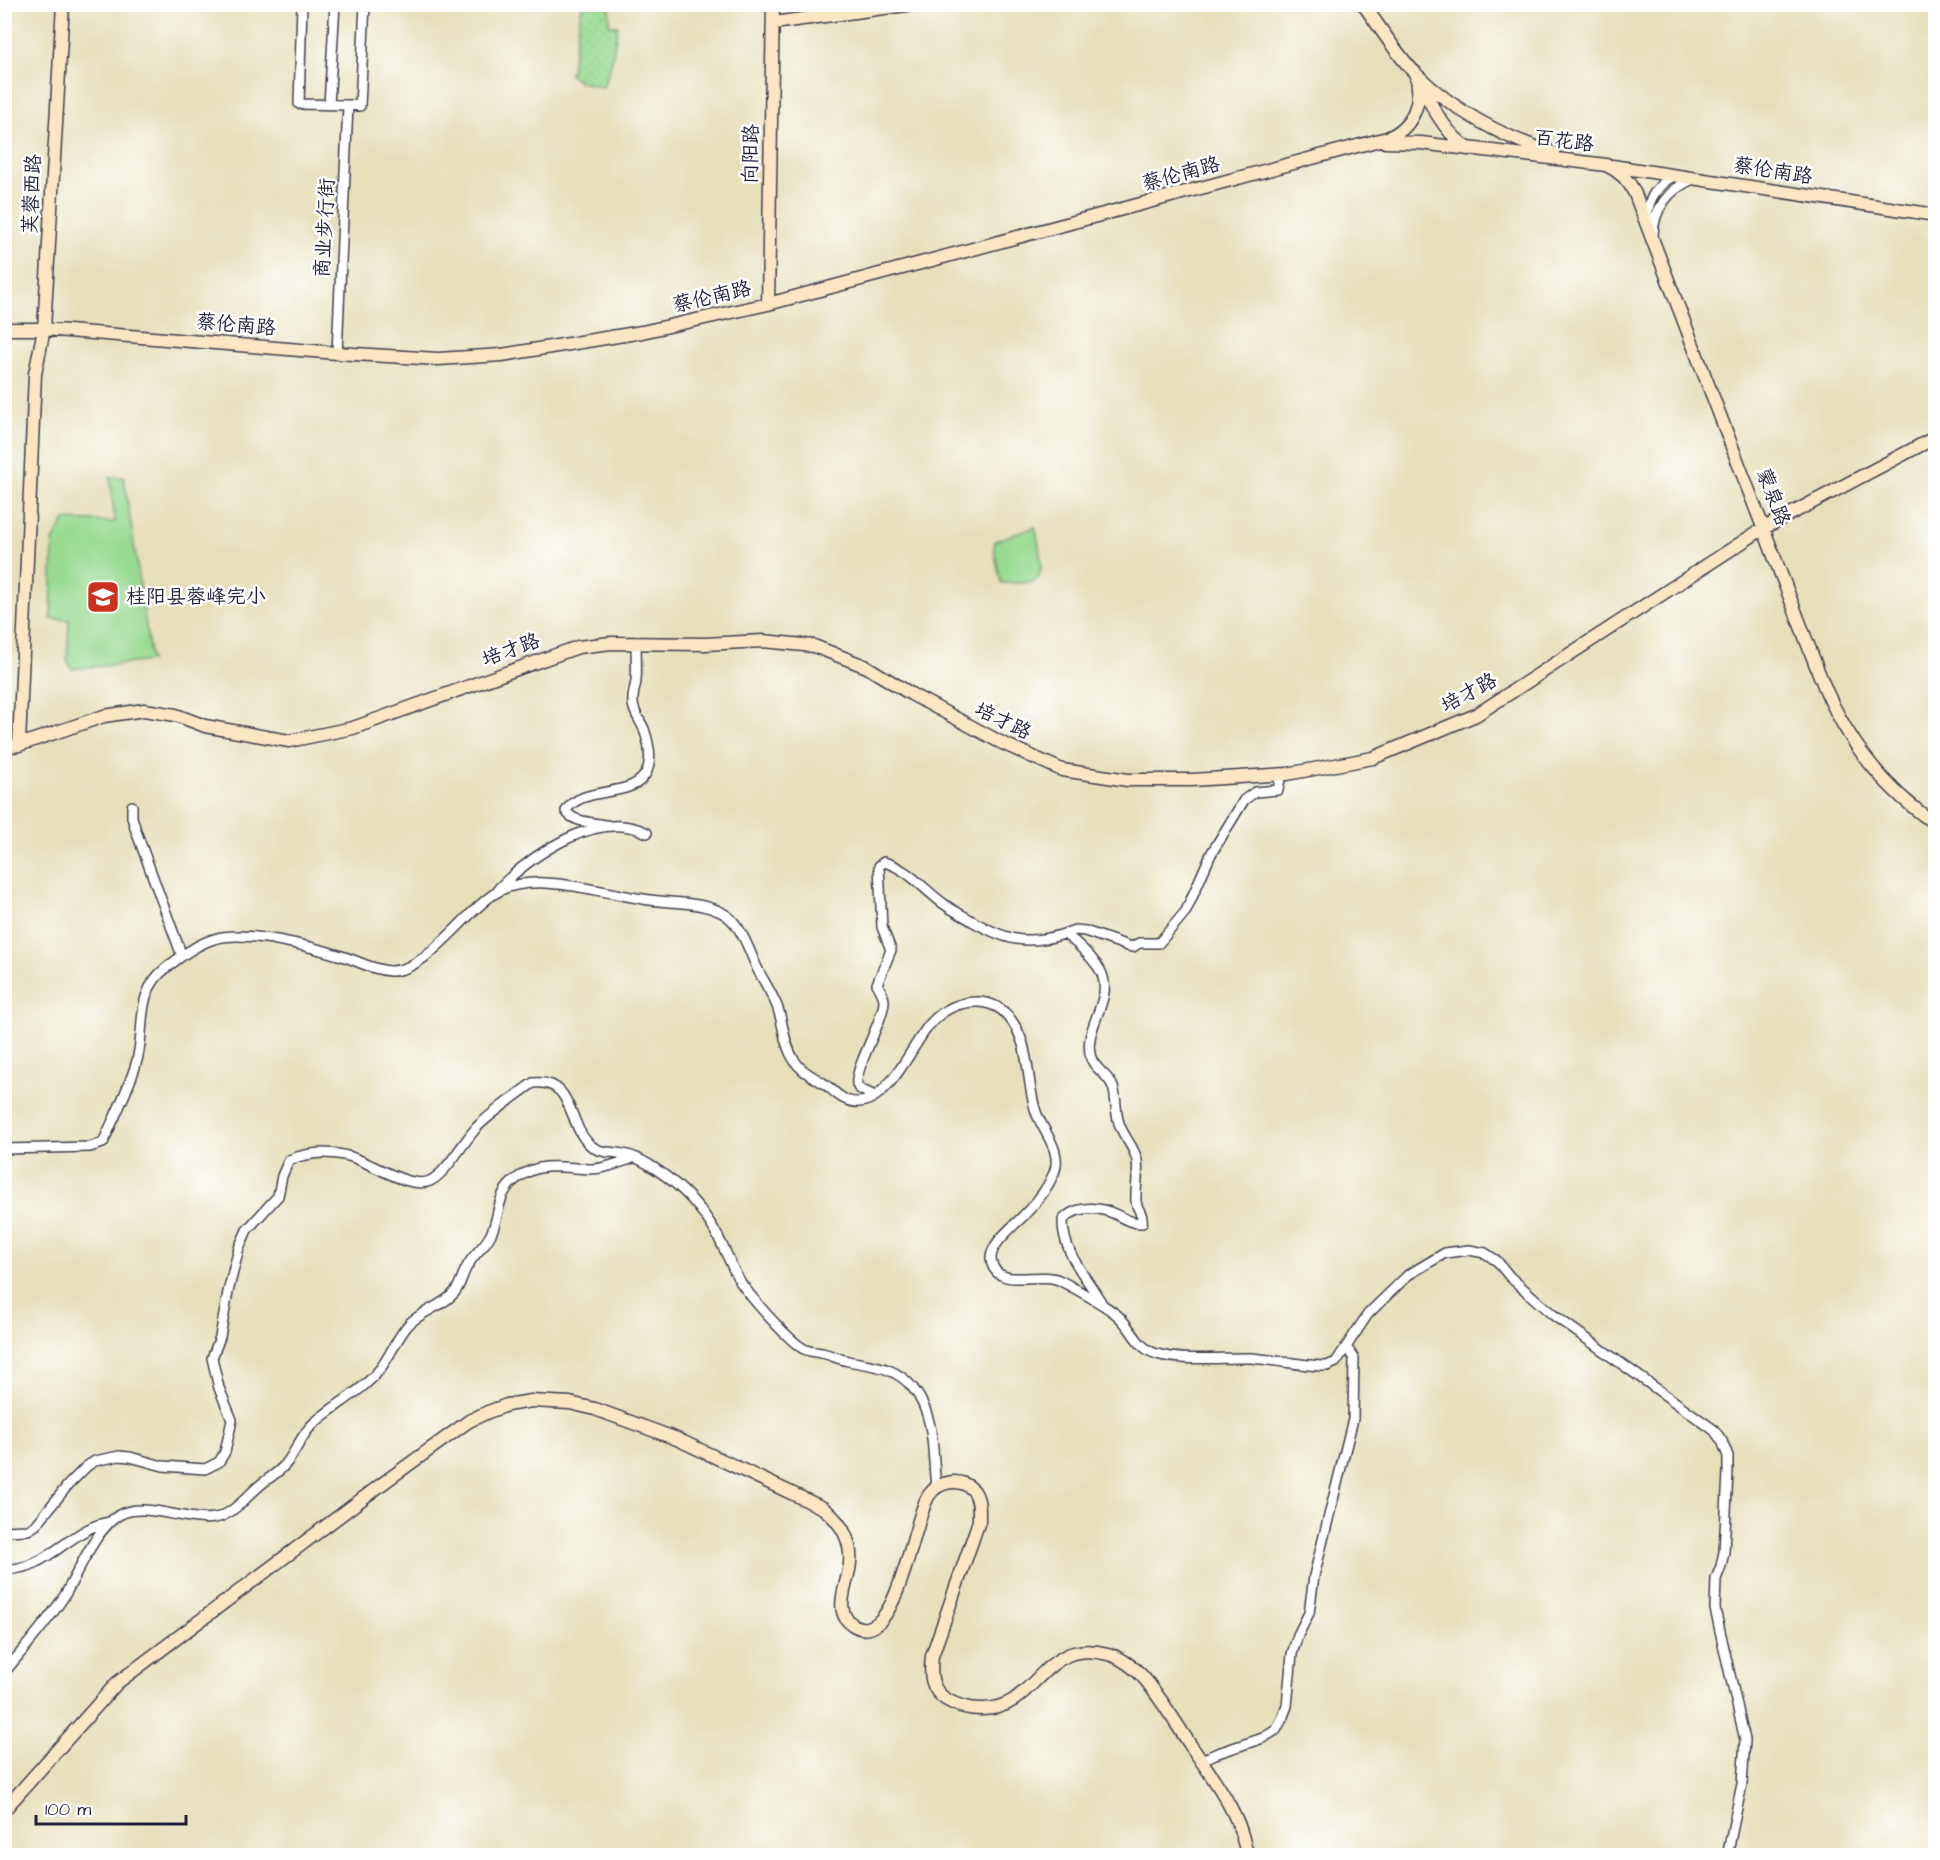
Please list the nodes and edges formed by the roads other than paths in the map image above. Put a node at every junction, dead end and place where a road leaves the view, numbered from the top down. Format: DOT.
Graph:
graph roads {
  1 [pos="63,4"];
  2 [pos="302,4"];
  3 [pos="335,4"];
  4 [pos="365,4"];
  5 [pos="773,4"];
  6 [pos="914,4"];
  7 [pos="1363,4"];
  8 [pos="773,23"];
  9 [pos="1415,72"];
  10 [pos="329,105"];
  11 [pos="348,105"];
  12 [pos="1372,143"];
  13 [pos="1474,150"];
  14 [pos="1606,165"];
  15 [pos="1673,176"];
  16 [pos="1694,179"];
  17 [pos="1935,215"];
  18 [pos="1647,224"];
  19 [pos="1653,238"];
  20 [pos="768,304"];
  21 [pos="4,329"];
  22 [pos="44,329"];
  23 [pos="337,353"];
  24 [pos="1935,436"];
  25 [pos="1764,528"];
  26 [pos="636,644"];
  27 [pos="19,745"];
  28 [pos="4,747"];
  29 [pos="1281,774"];
  30 [pos="132,806"];
  31 [pos="1935,824"];
  32 [pos="610,826"];
  33 [pos="646,833"];
  34 [pos="493,894"];
  35 [pos="1064,934"];
  36 [pos="182,956"];
  37 [pos="874,1096"];
  38 [pos="4,1149"];
  39 [pos="633,1158"];
  40 [pos="1102,1305"];
  41 [pos="1346,1347"];
  42 [pos="936,1487"];
  43 [pos="110,1522"];
  44 [pos="4,1531"];
  45 [pos="4,1569"];
  46 [pos="4,1673"];
  47 [pos="1202,1761"];
  48 [pos="4,1810"];
  49 [pos="1248,1856"];
  50 [pos="1727,1856"];
  1 -- 22 [label="street, 芙蓉西路"];
  2 -- 10 [label="street"];
  3 -- 10 [label="street"];
  4 -- 11 [label="street"];
  5 -- 8 [label="street, 向阳路"];
  6 -- 8 [label="street"];
  7 -- 9 [label="street, 百花路"];
  8 -- 20 [label="street, 向阳路"];
  9 -- 12 [label="street, 蔡伦南路"];
  9 -- 13 [label="street, 百花路"];
  9 -- 14 [label="street, 百花路"];
  10 -- 11 [label="street"];
  11 -- 23 [label="street, 商业步行街"];
  12 -- 13 [label="street, 蔡伦南路"];
  12 -- 20 [label="street, 蔡伦南路"];
  13 -- 14 [label="street, 百花路"];
  14 -- 15 [label="street, 蔡伦南路"];
  14 -- 18 [label="street, 蒙泉路"];
  15 -- 16 [label="street, 蔡伦南路"];
  15 -- 18 [label="street"];
  16 -- 17 [label="street, 蔡伦南路"];
  16 -- 19 [label="street"];
  18 -- 19 [label="street, 蒙泉路"];
  19 -- 25 [label="street, 蒙泉路"];
  20 -- 23 [label="street, 蔡伦南路"];
  21 -- 22 [label="street, 蔡伦南路"];
  22 -- 23 [label="street, 蔡伦南路"];
  22 -- 27 [label="street, 芙蓉西路"];
  24 -- 25 [label="street, 培才路"];
  25 -- 29 [label="street, 培才路"];
  25 -- 31 [label="street, 蒙泉路"];
  26 -- 27 [label="street, 培才路"];
  26 -- 29 [label="street, 培才路"];
  26 -- 32 [label="street"];
  27 -- 28 [label="street, 培才路"];
  29 -- 35 [label="street"];
  30 -- 36 [label="street"];
  32 -- 33 [label="street"];
  32 -- 34 [label="street"];
  34 -- 36 [label="street"];
  34 -- 37 [label="street"];
  35 -- 37 [label="street"];
  35 -- 40 [label="street"];
  36 -- 38 [label="street"];
  37 -- 40 [label="street"];
  39 -- 42 [label="street"];
  39 -- 43 [label="street"];
  39 -- 44 [label="street"];
  40 -- 41 [label="street"];
  41 -- 47 [label="street"];
  41 -- 50 [label="street"];
  42 -- 47 [label="street"];
  42 -- 48 [label="street"];
  43 -- 45 [label="street"];
  43 -- 46 [label="street"];
  47 -- 49 [label="street"];
}
